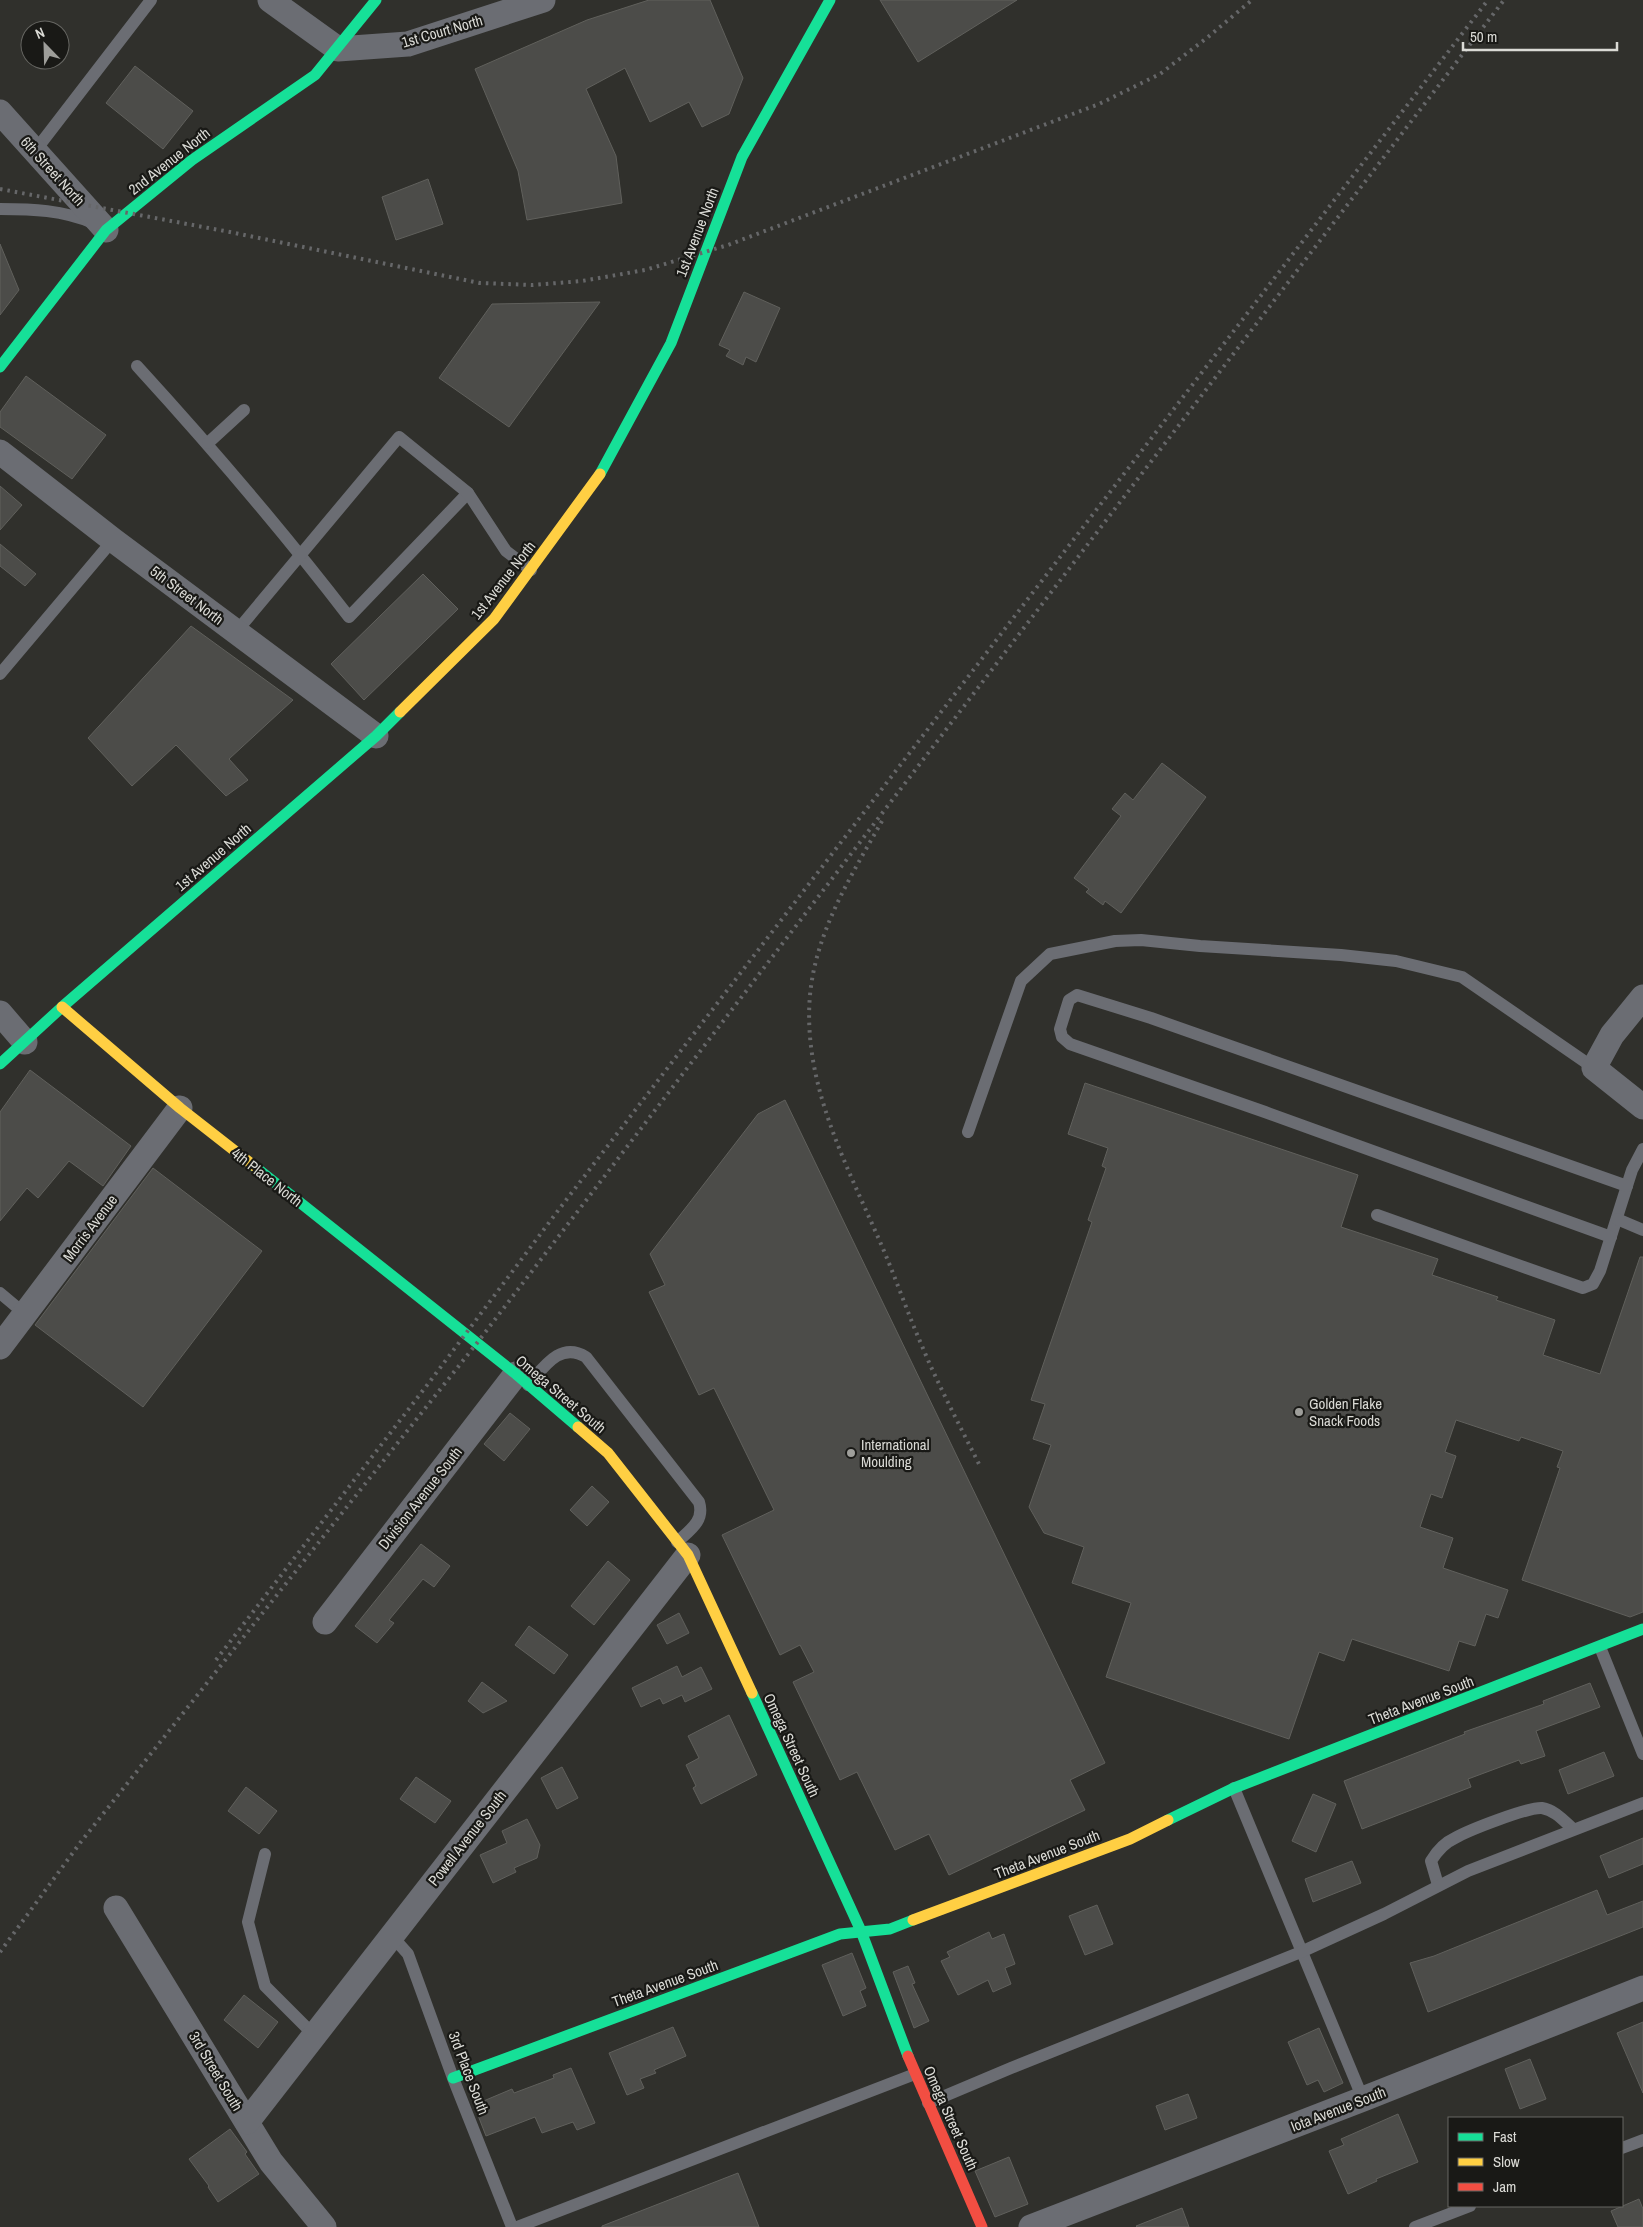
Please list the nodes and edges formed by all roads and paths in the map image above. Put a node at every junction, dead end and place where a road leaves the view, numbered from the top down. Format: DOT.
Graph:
graph roads {
  1 [pos="151,0"];
  2 [pos="376,0"];
  3 [pos="543,0"];
  4 [pos="830,0"];
  5 [pos="279,2"];
  6 [pos="338,49"];
  7 [pos="0,112"];
  8 [pos="35,151"];
  9 [pos="0,209"];
  10 [pos="106,230"];
  11 [pos="137,366"];
  12 [pos="0,367"];
  13 [pos="244,410"];
  14 [pos="208,443"];
  15 [pos="0,452"];
  16 [pos="468,493"];
  17 [pos="113,540"];
  18 [pos="300,554"];
  19 [pos="530,570"];
  20 [pos="236,632"];
  21 [pos="0,674"];
  22 [pos="376,736"];
  23 [pos="1643,997"];
  24 [pos="62,1007"];
  25 [pos="0,1013"];
  26 [pos="25,1042"];
  27 [pos="0,1064"];
  28 [pos="1594,1068"];
  29 [pos="1643,1107"];
  30 [pos="180,1108"];
  31 [pos="968,1132"];
  32 [pos="1643,1149"];
  33 [pos="1627,1186"];
  34 [pos="1377,1215"];
  35 [pos="1617,1219"];
  36 [pos="1643,1230"];
  37 [pos="1611,1237"];
  38 [pos="0,1293"];
  39 [pos="25,1314"];
  40 [pos="477,1343"];
  41 [pos="0,1347"];
  42 [pos="522,1380"];
  43 [pos="682,1548"];
  44 [pos="325,1622"];
  45 [pos="1643,1629"];
  46 [pos="1600,1647"];
  47 [pos="1643,1754"];
  48 [pos="1234,1788"];
  49 [pos="1643,1803"];
  50 [pos="1574,1829"];
  51 [pos="265,1854"];
  52 [pos="1438,1884"];
  53 [pos="116,1908"];
  54 [pos="861,1931"];
  55 [pos="391,1935"];
  56 [pos="1301,1952"];
  57 [pos="1643,1988"];
  58 [pos="314,2035"];
  59 [pos="915,2074"];
  60 [pos="452,2078"];
  61 [pos="1363,2099"];
  62 [pos="928,2103"];
  63 [pos="246,2122"];
  64 [pos="1643,2140"];
  65 [pos="1623,2148"];
  66 [pos="1467,2207"];
  67 [pos="324,2227"];
  68 [pos="512,2227"];
  69 [pos="516,2227"];
  70 [pos="982,2227"];
  71 [pos="1031,2227"];
  72 [pos="1414,2227"];
  1 -- 8 [label="lane"];
  2 -- 6 [label="street, 2nd Avenue North"];
  3 -- 6 [label="street, 1st Court North"];
  4 -- 19 [label="street, 1st Avenue North"];
  5 -- 6 [label="street"];
  6 -- 10 [label="street, 2nd Avenue North"];
  7 -- 8 [label="street, 6th Street North"];
  8 -- 10 [label="street, 6th Street North"];
  9 -- 10 [label="lane"];
  10 -- 12 [label="street, 2nd Avenue North"];
  11 -- 14 [label="lane"];
  13 -- 14 [label="lane"];
  14 -- 18 [label="lane"];
  15 -- 17 [label="street, 5th Street North"];
  16 -- 18 [label="lane"];
  16 -- 18 [label="lane"];
  16 -- 19 [label="lane"];
  17 -- 20 [label="street, 5th Street North"];
  17 -- 21 [label="lane"];
  18 -- 20 [label="lane"];
  19 -- 22 [label="street, 1st Avenue North"];
  20 -- 22 [label="street, 5th Street North"];
  22 -- 24 [label="street, 1st Avenue North"];
  23 -- 28 [label="street"];
  24 -- 26 [label="street, 1st Avenue North"];
  24 -- 30 [label="street, 4th Place North"];
  25 -- 26 [label="street"];
  26 -- 27 [label="street, 1st Avenue North"];
  28 -- 29 [label="street"];
  28 -- 31 [label="lane"];
  30 -- 39 [label="street, Morris Avenue"];
  30 -- 40 [label="street, 4th Place North"];
  32 -- 33 [label="lane"];
  33 -- 35 [label="lane"];
  33 -- 37 [label="lane"];
  34 -- 37 [label="lane"];
  35 -- 36 [label="lane"];
  35 -- 37 [label="lane"];
  38 -- 39 [label="lane"];
  39 -- 41 [label="street, Morris Avenue"];
  40 -- 42 [label="street, Omega Street South"];
  42 -- 43 [label="street, Omega Street South"];
  42 -- 43 [label="lane"];
  42 -- 44 [label="street, Division Avenue South"];
  43 -- 54 [label="street, Omega Street South"];
  43 -- 55 [label="street, Powell Avenue South"];
  45 -- 46 [label="street, Theta Avenue South"];
  46 -- 47 [label="lane"];
  46 -- 48 [label="street, Theta Avenue South"];
  48 -- 54 [label="street, Theta Avenue South"];
  48 -- 56 [label="lane"];
  49 -- 50 [label="lane"];
  50 -- 52 [label="lane"];
  50 -- 52 [label="lane"];
  51 -- 58 [label="lane"];
  52 -- 56 [label="lane"];
  53 -- 63 [label="street, 3rd Street South"];
  54 -- 59 [label="street, Omega Street South"];
  54 -- 60 [label="street, Theta Avenue South"];
  55 -- 58 [label="street, Powell Avenue South"];
  55 -- 60 [label="lane, 3rd Place South"];
  56 -- 61 [label="lane"];
  56 -- 62 [label="lane"];
  57 -- 61 [label="street, Iota Avenue South"];
  58 -- 63 [label="street, Powell Avenue South"];
  59 -- 62 [label="street, Omega Street South"];
  59 -- 69 [label="lane"];
  60 -- 68 [label="lane, 3rd Place South"];
  61 -- 71 [label="street, Iota Avenue South"];
  62 -- 70 [label="street, Omega Street South"];
  63 -- 67 [label="street, 3rd Street South"];
  64 -- 65 [label="lane"];
  66 -- 72 [label="lane"];
}
